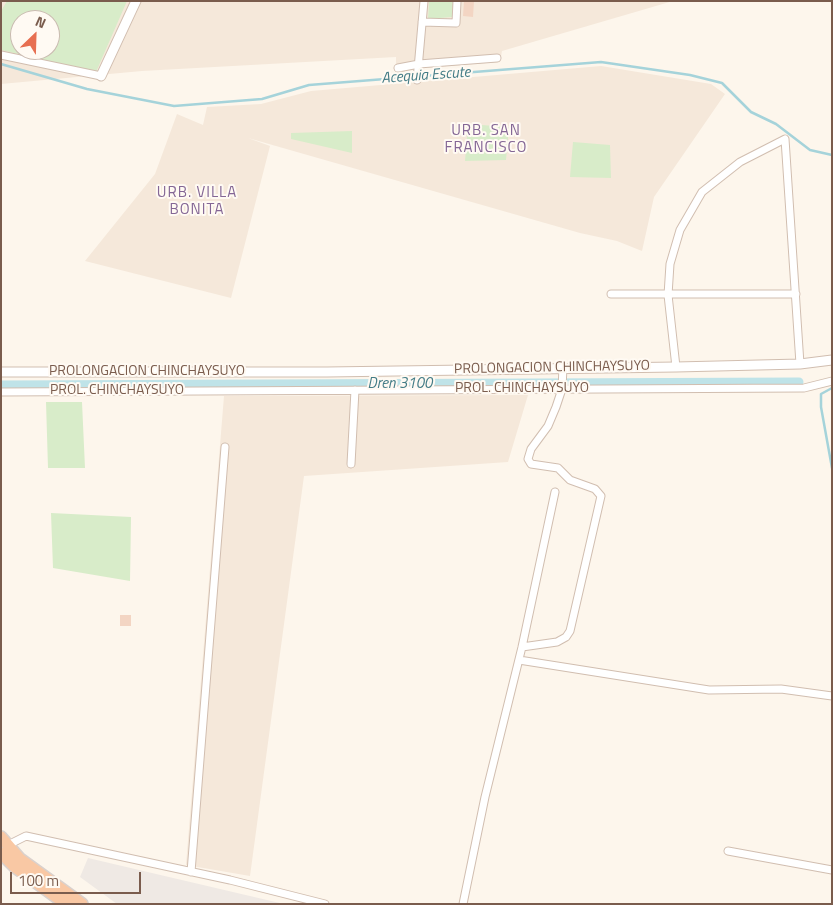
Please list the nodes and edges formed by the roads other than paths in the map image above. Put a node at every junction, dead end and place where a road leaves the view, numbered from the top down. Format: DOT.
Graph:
graph roads {
  1 [pos="136,1"];
  2 [pos="424,1"];
  3 [pos="457,1"];
  4 [pos="422,22"];
  5 [pos="1,55"];
  6 [pos="497,58"];
  7 [pos="418,64"];
  8 [pos="398,68"];
  9 [pos="101,76"];
  10 [pos="418,76"];
  11 [pos="611,294"];
  12 [pos="796,294"];
  13 [pos="668,295"];
  14 [pos="832,360"];
  15 [pos="800,364"];
  16 [pos="676,367"];
  17 [pos="563,371"];
  18 [pos="1,372"];
  19 [pos="832,381"];
  20 [pos="562,388"];
  21 [pos="355,390"];
  22 [pos="1,392"];
  23 [pos="225,447"];
  24 [pos="351,464"];
  25 [pos="555,492"];
  26 [pos="522,647"];
  27 [pos="519,660"];
  28 [pos="832,696"];
  29 [pos="3,845"];
  30 [pos="728,851"];
  31 [pos="1,863"];
  32 [pos="15,867"];
  33 [pos="832,870"];
  34 [pos="190,872"];
  35 [pos="66,904"];
  36 [pos="82,904"];
  37 [pos="325,904"];
  38 [pos="463,904"];
  1 -- 9 [label="street"];
  2 -- 4 [label="street"];
  3 -- 4 [label="street"];
  4 -- 7 [label="street"];
  5 -- 9 [label="street"];
  6 -- 7 [label="street"];
  7 -- 8 [label="street"];
  7 -- 10 [label="street"];
  11 -- 13 [label="street"];
  12 -- 13 [label="street"];
  12 -- 13 [label="street"];
  12 -- 15 [label="street"];
  13 -- 16 [label="street"];
  14 -- 15 [label="street, PROLONGACION CHINCHAYSUYO"];
  15 -- 16 [label="street, PROLONGACION CHINCHAYSUYO"];
  16 -- 17 [label="street, PROLONGACION CHINCHAYSUYO"];
  17 -- 18 [label="street, PROLONGACION CHINCHAYSUYO"];
  17 -- 20 [label="street"];
  19 -- 20 [label="street, PROL. CHINCHAYSUYO"];
  20 -- 21 [label="street, PROL. CHINCHAYSUYO"];
  20 -- 26 [label="street"];
  21 -- 22 [label="street, PROL. CHINCHAYSUYO"];
  21 -- 24 [label="street"];
  23 -- 34 [label="street"];
  25 -- 26 [label="street"];
  26 -- 27 [label="street"];
  27 -- 28 [label="street"];
  27 -- 38 [label="street"];
  29 -- 32 [label="highway"];
  29 -- 34 [label="street"];
  29 -- 36 [label="highway"];
  30 -- 33 [label="street"];
  31 -- 32 [label="street"];
  32 -- 35 [label="highway"];
  34 -- 37 [label="street"];
}
